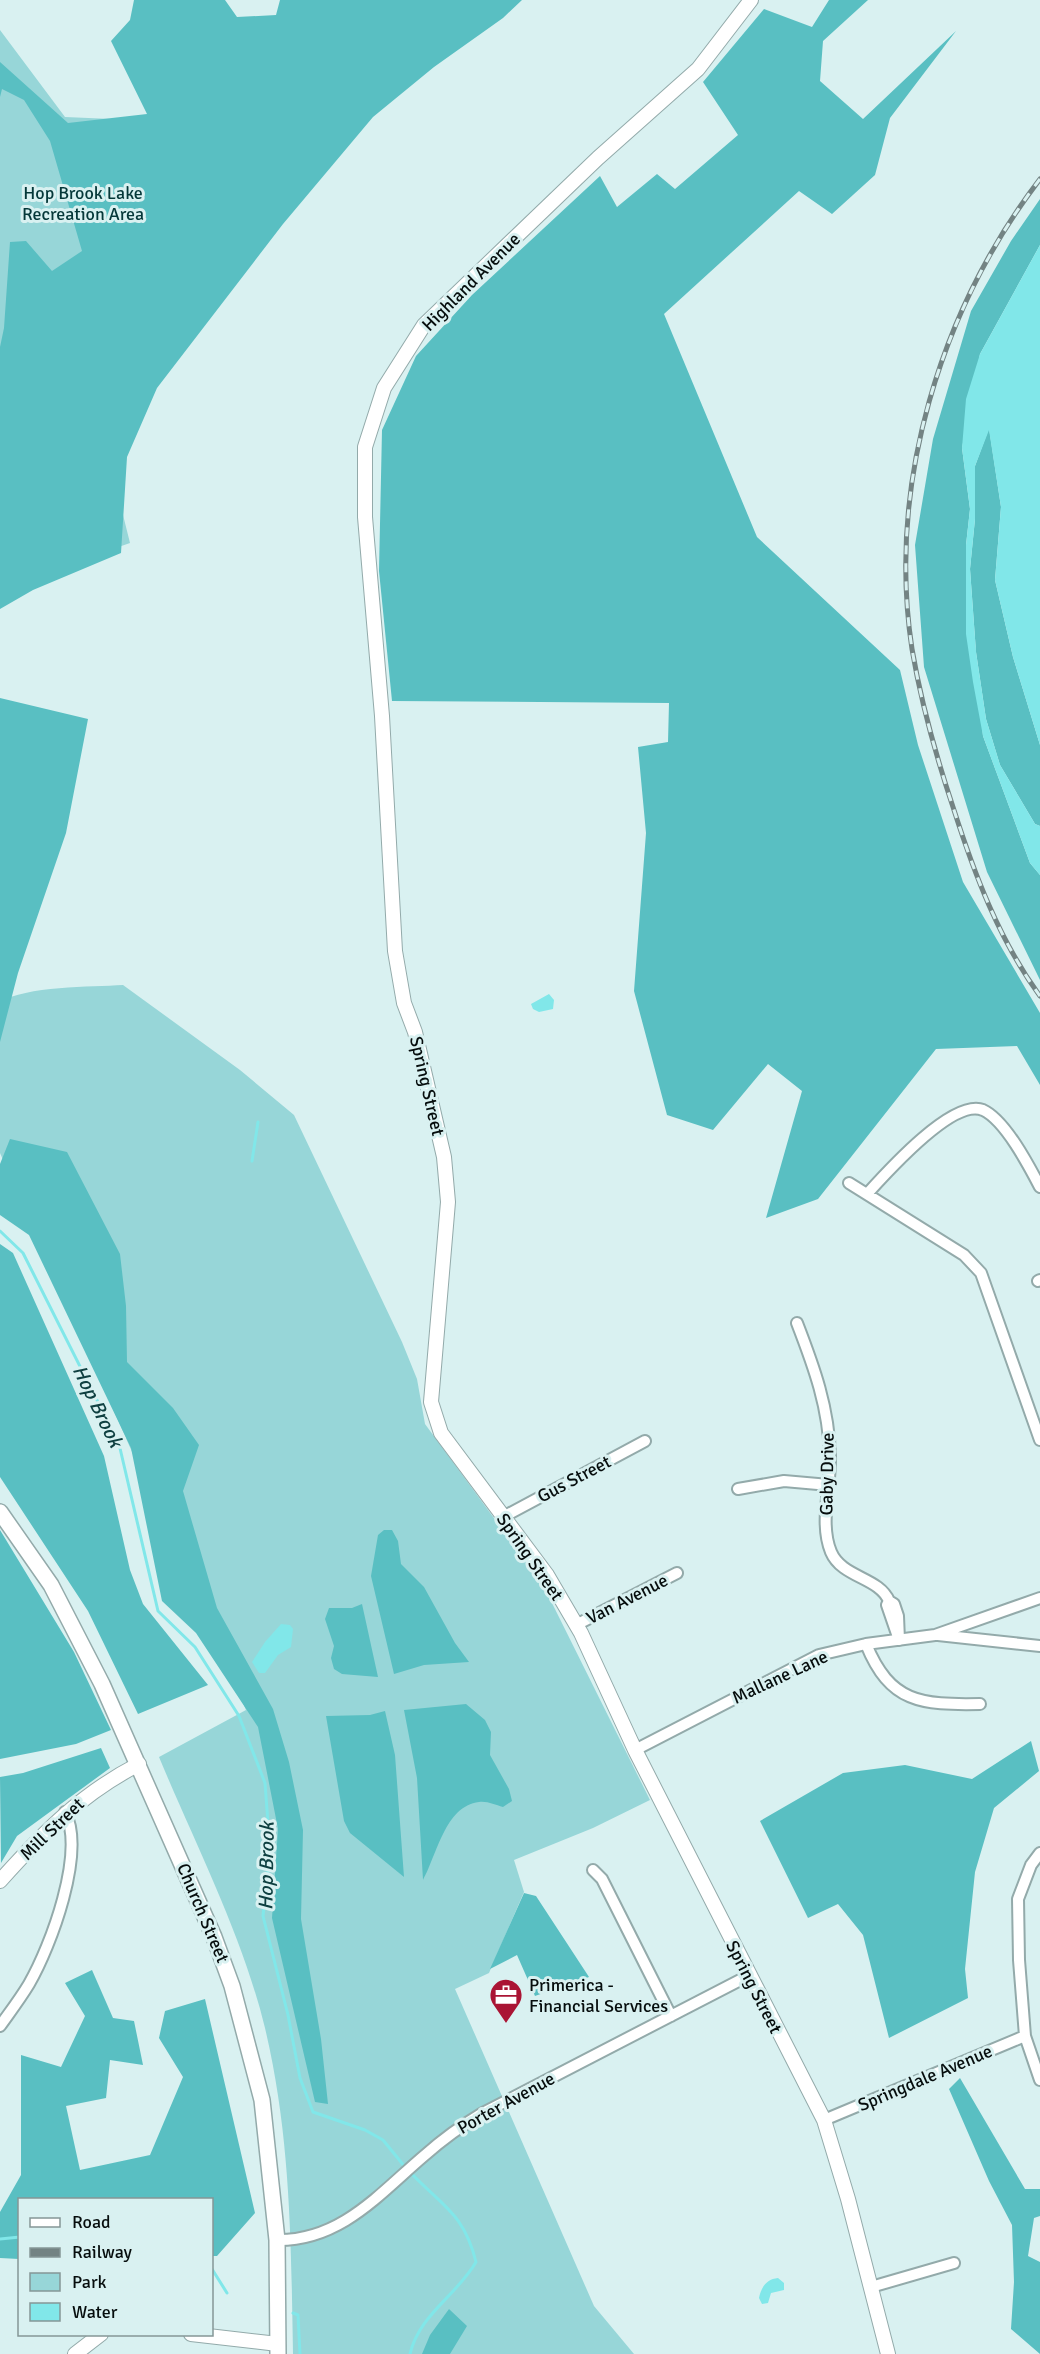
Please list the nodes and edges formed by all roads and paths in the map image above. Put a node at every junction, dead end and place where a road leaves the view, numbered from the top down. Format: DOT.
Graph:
graph roads {
  1 [pos="751,0"];
  2 [pos="382,716"];
  3 [pos="849,1183"];
  4 [pos="1040,1187"];
  5 [pos="867,1194"];
  6 [pos="797,1323"];
  7 [pos="1040,1435"];
  8 [pos="645,1441"];
  9 [pos="829,1485"];
  10 [pos="738,1489"];
  11 [pos="0,1512"];
  12 [pos="503,1517"];
  13 [pos="677,1573"];
  14 [pos="1040,1598"];
  15 [pos="576,1625"];
  16 [pos="935,1635"];
  17 [pos="899,1640"];
  18 [pos="866,1644"];
  19 [pos="1040,1646"];
  20 [pos="980,1704"];
  21 [pos="635,1750"];
  22 [pos="139,1764"];
  23 [pos="65,1812"];
  24 [pos="1040,1853"];
  25 [pos="593,1870"];
  26 [pos="0,1881"];
  27 [pos="748,1976"];
  28 [pos="671,2016"];
  29 [pos="0,2026"];
  30 [pos="1026,2036"];
  31 [pos="1040,2080"];
  32 [pos="824,2120"];
  33 [pos="277,2240"];
  34 [pos="954,2263"];
  35 [pos="871,2287"];
  36 [pos="98,2336"];
  37 [pos="203,2336"];
  38 [pos="278,2349"];
  39 [pos="75,2354"];
  40 [pos="888,2354"];
  1 -- 2 [label="main road, Highland Avenue"];
  2 -- 12 [label="main road, Spring Street"];
  3 -- 5 [label="street"];
  4 -- 5 [label="street"];
  5 -- 7 [label="street"];
  6 -- 9 [label="street, Gaby Drive"];
  8 -- 12 [label="street, Gus Street"];
  9 -- 10 [label="street"];
  9 -- 17 [label="street, Gaby Drive"];
  11 -- 22 [label="main road, Church Street"];
  12 -- 15 [label="main road, Spring Street"];
  13 -- 15 [label="street, Van Avenue"];
  14 -- 16 [label="street, Mallane Lane"];
  15 -- 21 [label="main road, Spring Street"];
  16 -- 17 [label="street, Mallane Lane"];
  16 -- 19 [label="street, Mallane Lane"];
  17 -- 18 [label="street, Mallane Lane"];
  18 -- 20 [label="street"];
  18 -- 21 [label="street, Mallane Lane"];
  21 -- 27 [label="main road, Spring Street"];
  22 -- 23 [label="main road, Mill Street"];
  22 -- 33 [label="main road, Church Street"];
  23 -- 26 [label="main road, Mill Street"];
  23 -- 29 [label="street"];
  24 -- 30 [label="street"];
  25 -- 28 [label="street"];
  27 -- 28 [label="street, Porter Avenue"];
  27 -- 32 [label="main road, Spring Street"];
  28 -- 33 [label="street, Porter Avenue"];
  30 -- 31 [label="street"];
  30 -- 32 [label="street, Springdale Avenue"];
  32 -- 35 [label="main road, Spring Street"];
  33 -- 38 [label="main road, Church Street"];
  34 -- 35 [label="street"];
  35 -- 40 [label="main road, Spring Street"];
  36 -- 39 [label="main road"];
  37 -- 38 [label="main road"];
}
